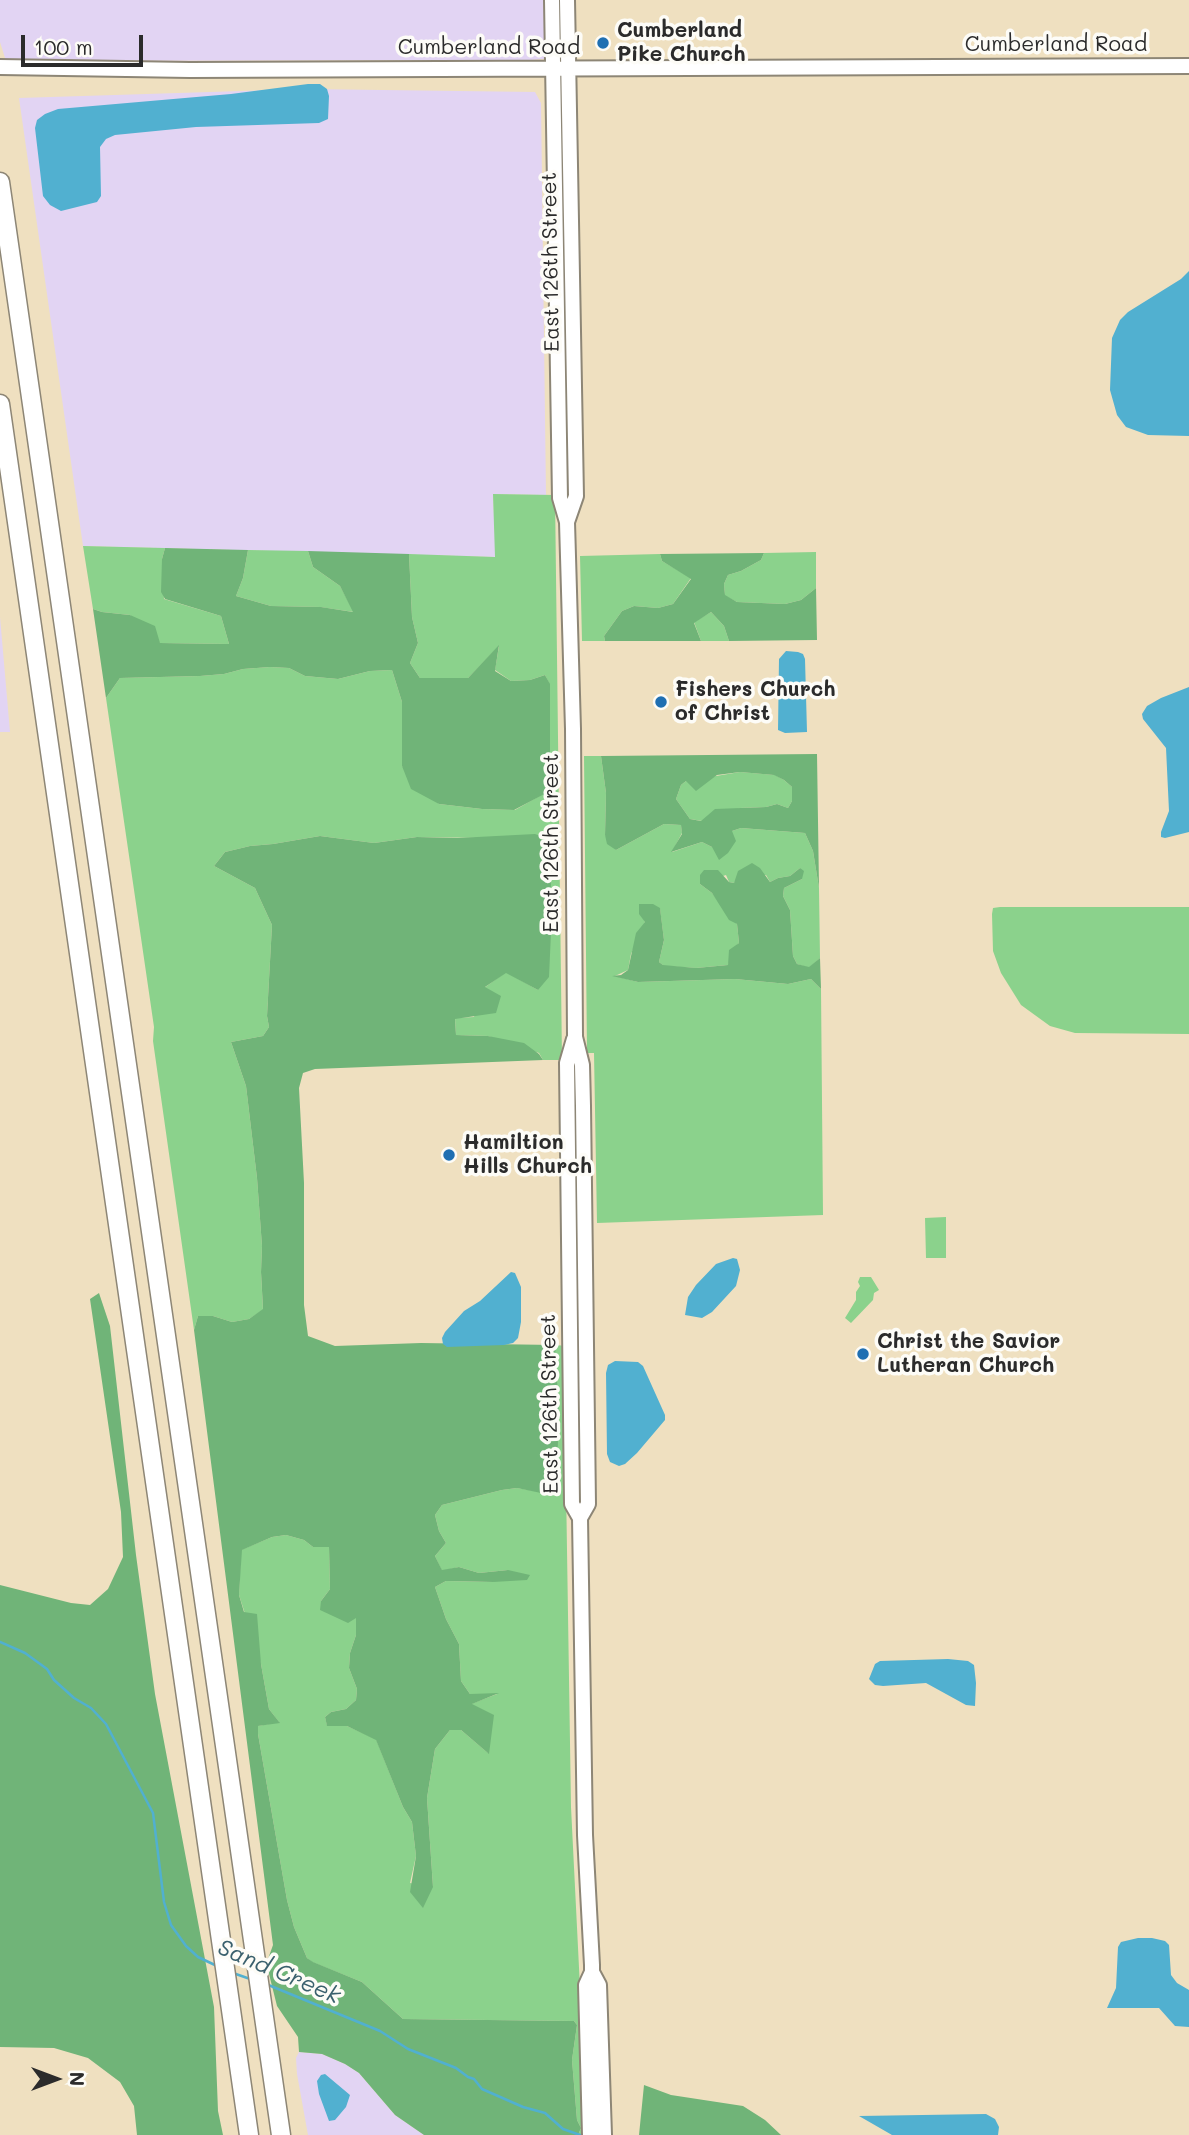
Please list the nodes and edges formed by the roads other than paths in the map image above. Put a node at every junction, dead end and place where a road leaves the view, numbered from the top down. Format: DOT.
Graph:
graph roads {
  1 [pos="552,0"];
  2 [pos="567,0"];
  3 [pos="1189,66"];
  4 [pos="0,67"];
  5 [pos="561,69"];
  6 [pos="0,182"];
  7 [pos="0,404"];
  8 [pos="597,2110"];
  9 [pos="248,2135"];
  10 [pos="281,2135"];
  11 [pos="590,2135"];
  12 [pos="604,2135"];
  1 -- 5 [label="main road, East 126th Street"];
  2 -- 5 [label="main road, East 126th Street"];
  3 -- 5 [label="main road, Cumberland Road"];
  4 -- 5 [label="main road, Cumberland Road"];
  5 -- 8 [label="main road, East 126th Street"];
  6 -- 10 [label="highway"];
  7 -- 9 [label="highway"];
  8 -- 11 [label="main road, East 126th Street"];
  8 -- 12 [label="main road, East 126th Street"];
}
